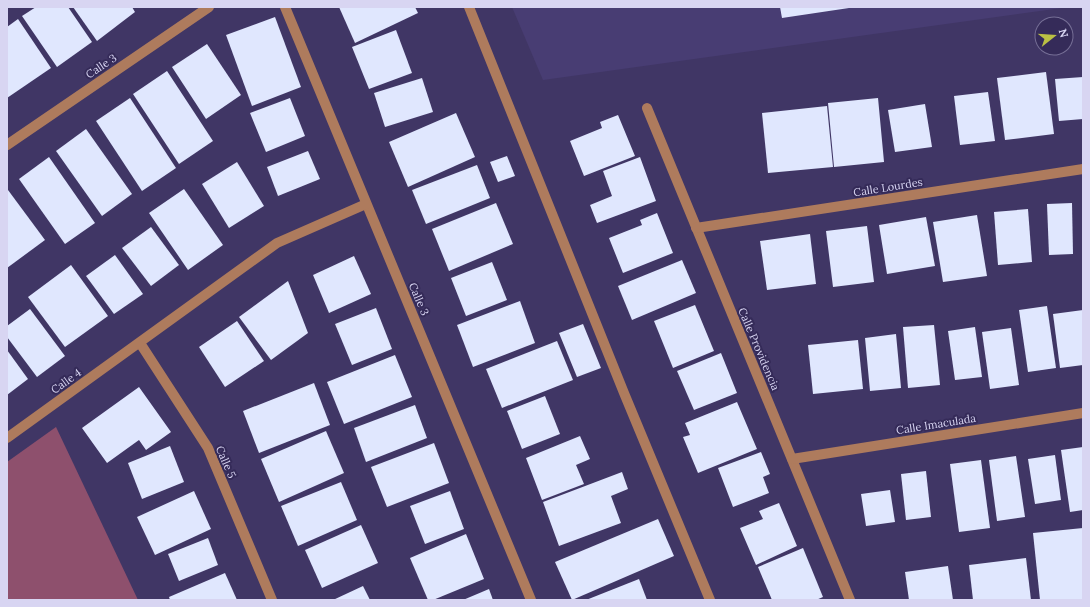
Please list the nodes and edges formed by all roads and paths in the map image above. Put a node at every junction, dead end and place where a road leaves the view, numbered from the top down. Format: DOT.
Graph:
graph roads {
  1 [pos="209,7"];
  2 [pos="285,7"];
  3 [pos="469,7"];
  4 [pos="647,108"];
  5 [pos="7,145"];
  6 [pos="1083,169"];
  7 [pos="366,204"];
  8 [pos="696,228"];
  9 [pos="140,343"];
  10 [pos="1083,413"];
  11 [pos="7,438"];
  12 [pos="792,459"];
  13 [pos="272,600"];
  14 [pos="531,600"];
  15 [pos="710,600"];
  16 [pos="850,600"];
  1 -- 5 [label="street, Calle 3"];
  2 -- 7 [label="street, Calle 3"];
  3 -- 15 [label="street"];
  4 -- 8 [label="street, Calle Providencia"];
  6 -- 8 [label="street, Calle Lourdes"];
  7 -- 9 [label="street, Calle 4"];
  7 -- 14 [label="street, Calle 3"];
  8 -- 12 [label="street, Calle Providencia"];
  9 -- 11 [label="street, Calle 4"];
  9 -- 13 [label="street, Calle 5"];
  10 -- 12 [label="street, Calle Imaculada"];
  12 -- 16 [label="street, Calle Providencia"];
}
